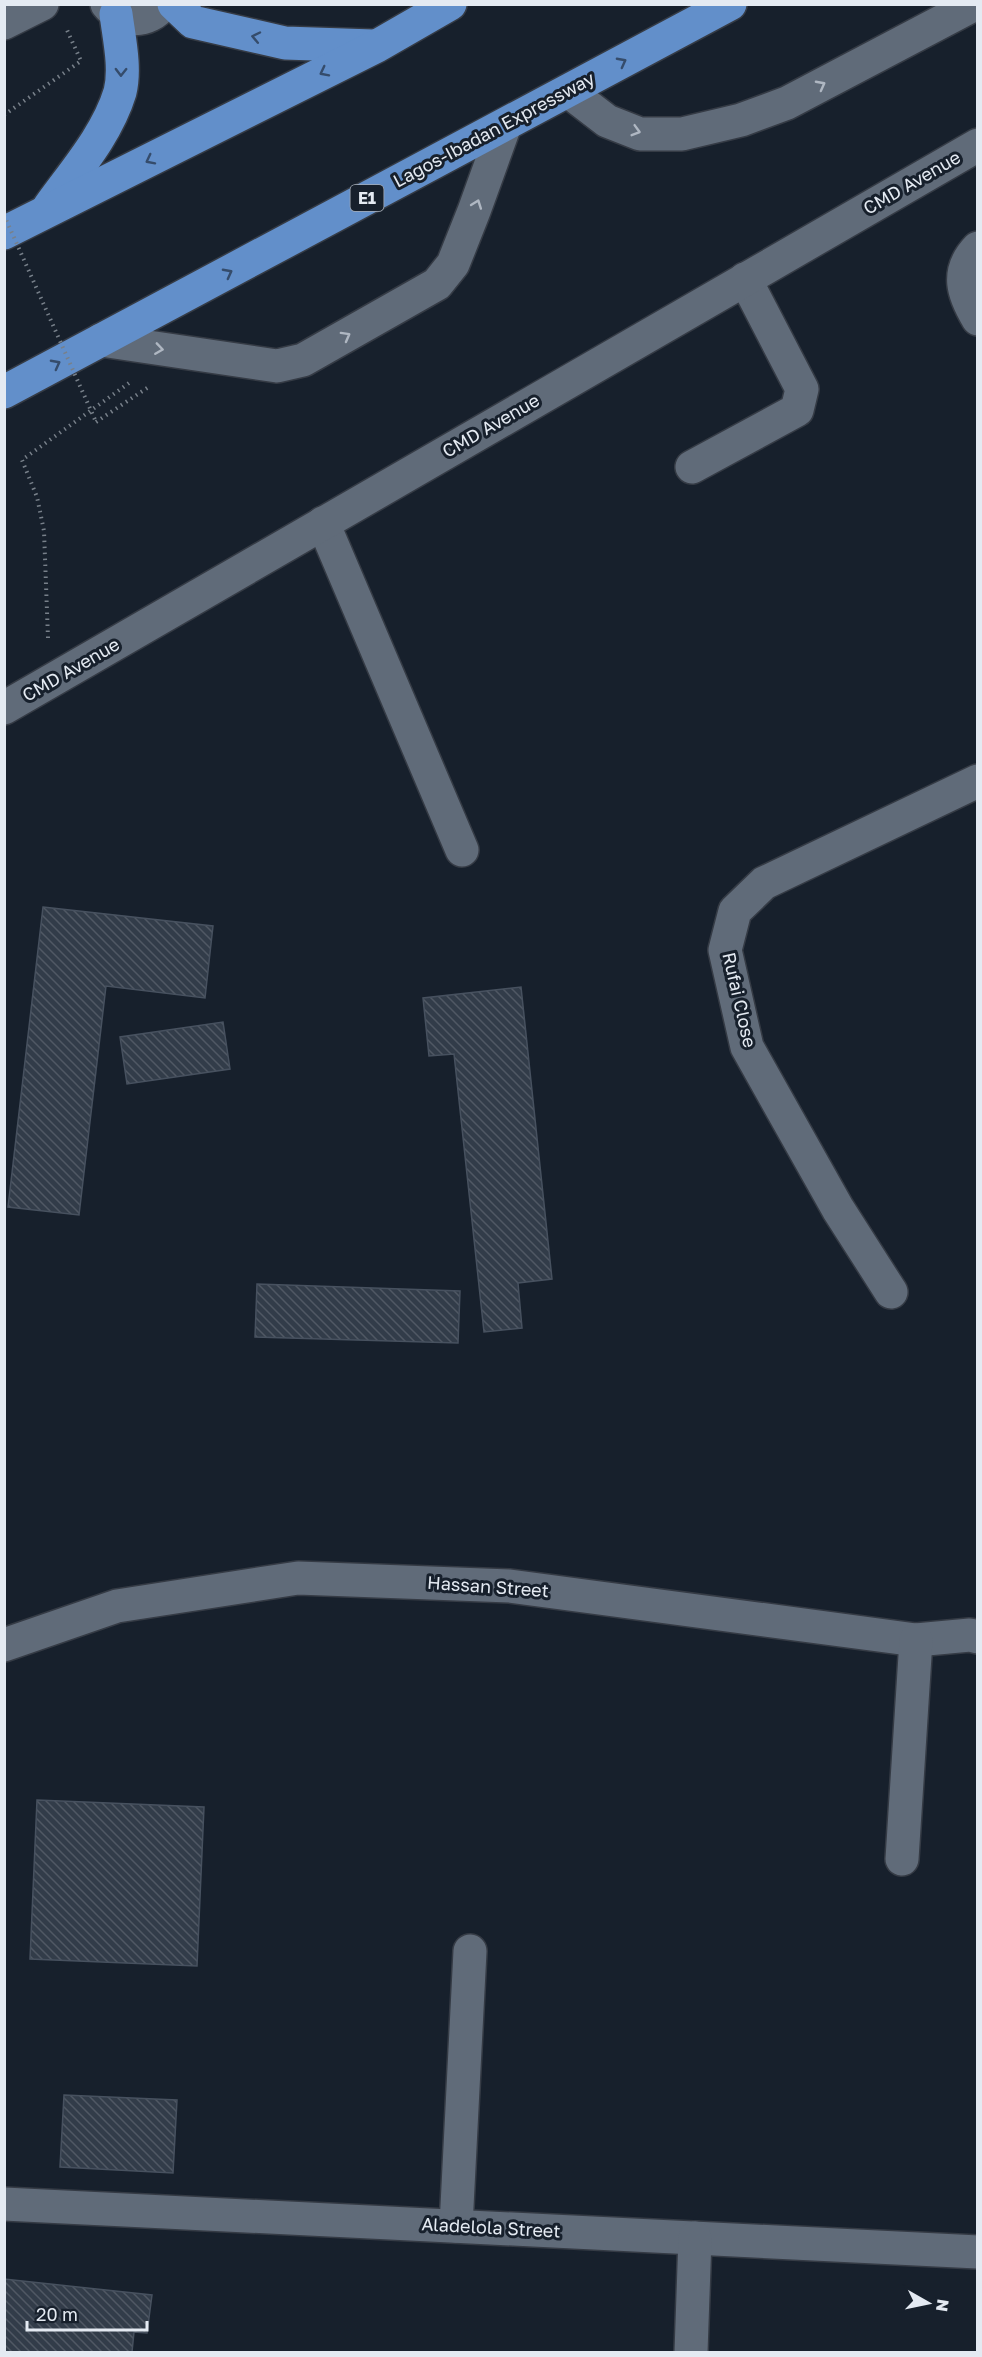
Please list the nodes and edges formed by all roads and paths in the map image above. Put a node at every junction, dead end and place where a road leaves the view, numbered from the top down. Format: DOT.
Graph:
graph roads {
  1 [pos="163,4"];
  2 [pos="174,4"];
  3 [pos="426,4"];
  4 [pos="450,4"];
  5 [pos="730,4"];
  6 [pos="975,4"];
  7 [pos="112,9"];
  8 [pos="53,14"];
  9 [pos="4,22"];
  10 [pos="377,46"];
  11 [pos="568,91"];
  12 [pos="4,115"];
  13 [pos="505,124"];
  14 [pos="978,145"];
  15 [pos="45,212"];
  16 [pos="4,215"];
  17 [pos="4,233"];
  18 [pos="978,248"];
  19 [pos="745,279"];
  20 [pos="978,319"];
  21 [pos="101,340"];
  22 [pos="185,353"];
  23 [pos="4,392"];
  24 [pos="692,467"];
  25 [pos="323,523"];
  26 [pos="49,684"];
  27 [pos="4,708"];
  28 [pos="978,781"];
  29 [pos="462,850"];
  30 [pos="891,1292"];
  31 [pos="975,1632"];
  32 [pos="916,1640"];
  33 [pos="4,1645"];
  34 [pos="902,1859"];
  35 [pos="470,1951"];
  36 [pos="4,2204"];
  37 [pos="456,2226"];
  38 [pos="695,2238"];
  39 [pos="978,2252"];
  40 [pos="691,2352"];
  1 -- 7 [label="street"];
  10 -- 2 [label="highway, one-way"];
  3 -- 10 [label="highway"];
  4 -- 10 [label="highway"];
  11 -- 5 [label="highway, Lagos-Ibadan Expressway / E1, one-way"];
  11 -- 6 [label="street, one-way"];
  7 -- 15 [label="highway, one-way"];
  8 -- 9 [label="street"];
  8 -- 12 [label="path"];
  10 -- 15 [label="highway, one-way"];
  11 -- 13 [label="highway, Lagos-Ibadan Expressway / E1"];
  21 -- 13 [label="highway, Lagos-Ibadan Expressway / E1, one-way"];
  22 -- 13 [label="street, one-way"];
  14 -- 19 [label="street, CMD Avenue"];
  15 -- 17 [label="highway"];
  16 -- 22 [label="path, bridge"];
  18 -- 20 [label="street"];
  19 -- 24 [label="street"];
  19 -- 25 [label="street, CMD Avenue"];
  21 -- 22 [label="street, one-way"];
  23 -- 21 [label="highway, Lagos-Ibadan Expressway / E1, one-way"];
  22 -- 26 [label="path"];
  25 -- 26 [label="street, CMD Avenue"];
  25 -- 29 [label="street"];
  26 -- 27 [label="street, CMD Avenue"];
  28 -- 30 [label="street, Rufai Close"];
  31 -- 32 [label="street, Hassan Street"];
  32 -- 33 [label="street, Hassan Street"];
  32 -- 34 [label="street"];
  35 -- 37 [label="street"];
  36 -- 37 [label="street, Aladelola Street"];
  37 -- 38 [label="street, Aladelola Street"];
  38 -- 39 [label="street, Aladelola Street"];
  38 -- 40 [label="street"];
}
